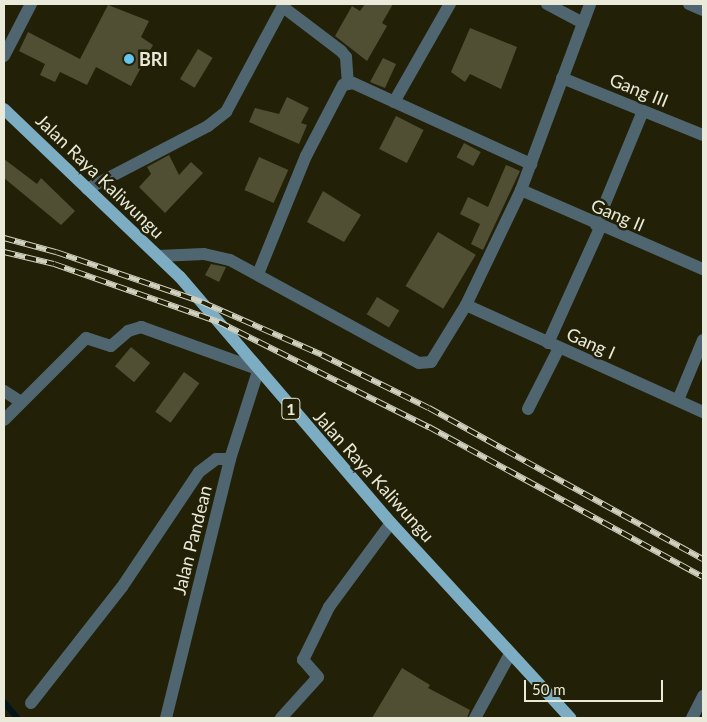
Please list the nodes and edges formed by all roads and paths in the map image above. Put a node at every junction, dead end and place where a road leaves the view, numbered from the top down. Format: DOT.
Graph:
graph roads {
  1 [pos="30,4"];
  2 [pos="450,4"];
  3 [pos="547,4"];
  4 [pos="590,4"];
  5 [pos="688,4"];
  6 [pos="283,6"];
  7 [pos="703,10"];
  8 [pos="583,23"];
  9 [pos="4,56"];
  10 [pos="562,78"];
  11 [pos="348,84"];
  12 [pos="394,102"];
  13 [pos="4,109"];
  14 [pos="643,111"];
  15 [pos="703,135"];
  16 [pos="531,164"];
  17 [pos="87,189"];
  18 [pos="521,190"];
  19 [pos="598,226"];
  20 [pos="158,256"];
  21 [pos="703,269"];
  22 [pos="258,274"];
  23 [pos="466,305"];
  24 [pos="703,340"];
  25 [pos="553,346"];
  26 [pos="257,370"];
  27 [pos="4,390"];
  28 [pos="678,400"];
  29 [pos="21,402"];
  30 [pos="528,409"];
  31 [pos="703,412"];
  32 [pos="4,420"];
  33 [pos="230,459"];
  34 [pos="391,523"];
  35 [pos="510,654"];
  36 [pos="703,696"];
  37 [pos="30,703"];
  38 [pos="166,718"];
  39 [pos="281,718"];
  40 [pos="475,718"];
  41 [pos="570,718"];
  42 [pos="692,718"];
  1 -- 9 [label="street"];
  2 -- 12 [label="street"];
  3 -- 8 [label="street"];
  4 -- 8 [label="street"];
  5 -- 7 [label="street"];
  6 -- 11 [label="street"];
  6 -- 17 [label="street"];
  8 -- 10 [label="street"];
  10 -- 14 [label="street, Gang III"];
  10 -- 16 [label="street"];
  11 -- 12 [label="street"];
  11 -- 22 [label="street"];
  12 -- 16 [label="street"];
  13 -- 17 [label="main road, Jalan Raya Kaliwungu / 1"];
  14 -- 15 [label="street, Gang III"];
  14 -- 19 [label="street"];
  16 -- 18 [label="street"];
  17 -- 20 [label="main road, Jalan Raya Kaliwungu / 1"];
  18 -- 19 [label="street, Gang II"];
  18 -- 23 [label="street"];
  19 -- 21 [label="street, Gang II"];
  19 -- 25 [label="street"];
  20 -- 22 [label="street"];
  20 -- 26 [label="main road, Jalan Raya Kaliwungu / 1"];
  22 -- 23 [label="street"];
  23 -- 25 [label="street, Gang I"];
  24 -- 28 [label="street"];
  25 -- 28 [label="street, Gang I"];
  25 -- 30 [label="street"];
  26 -- 29 [label="street"];
  26 -- 33 [label="street, Jalan Pandean"];
  26 -- 34 [label="main road, Jalan Raya Kaliwungu / 1"];
  27 -- 29 [label="street"];
  28 -- 31 [label="street, Gang I"];
  29 -- 32 [label="street"];
  33 -- 37 [label="street"];
  33 -- 38 [label="street, Jalan Pandean"];
  34 -- 35 [label="main road, Jalan Raya Kaliwungu / 1"];
  34 -- 39 [label="street"];
  35 -- 40 [label="street"];
  35 -- 41 [label="main road, Jalan Raya Kaliwungu / 1"];
  36 -- 42 [label="street"];
}
